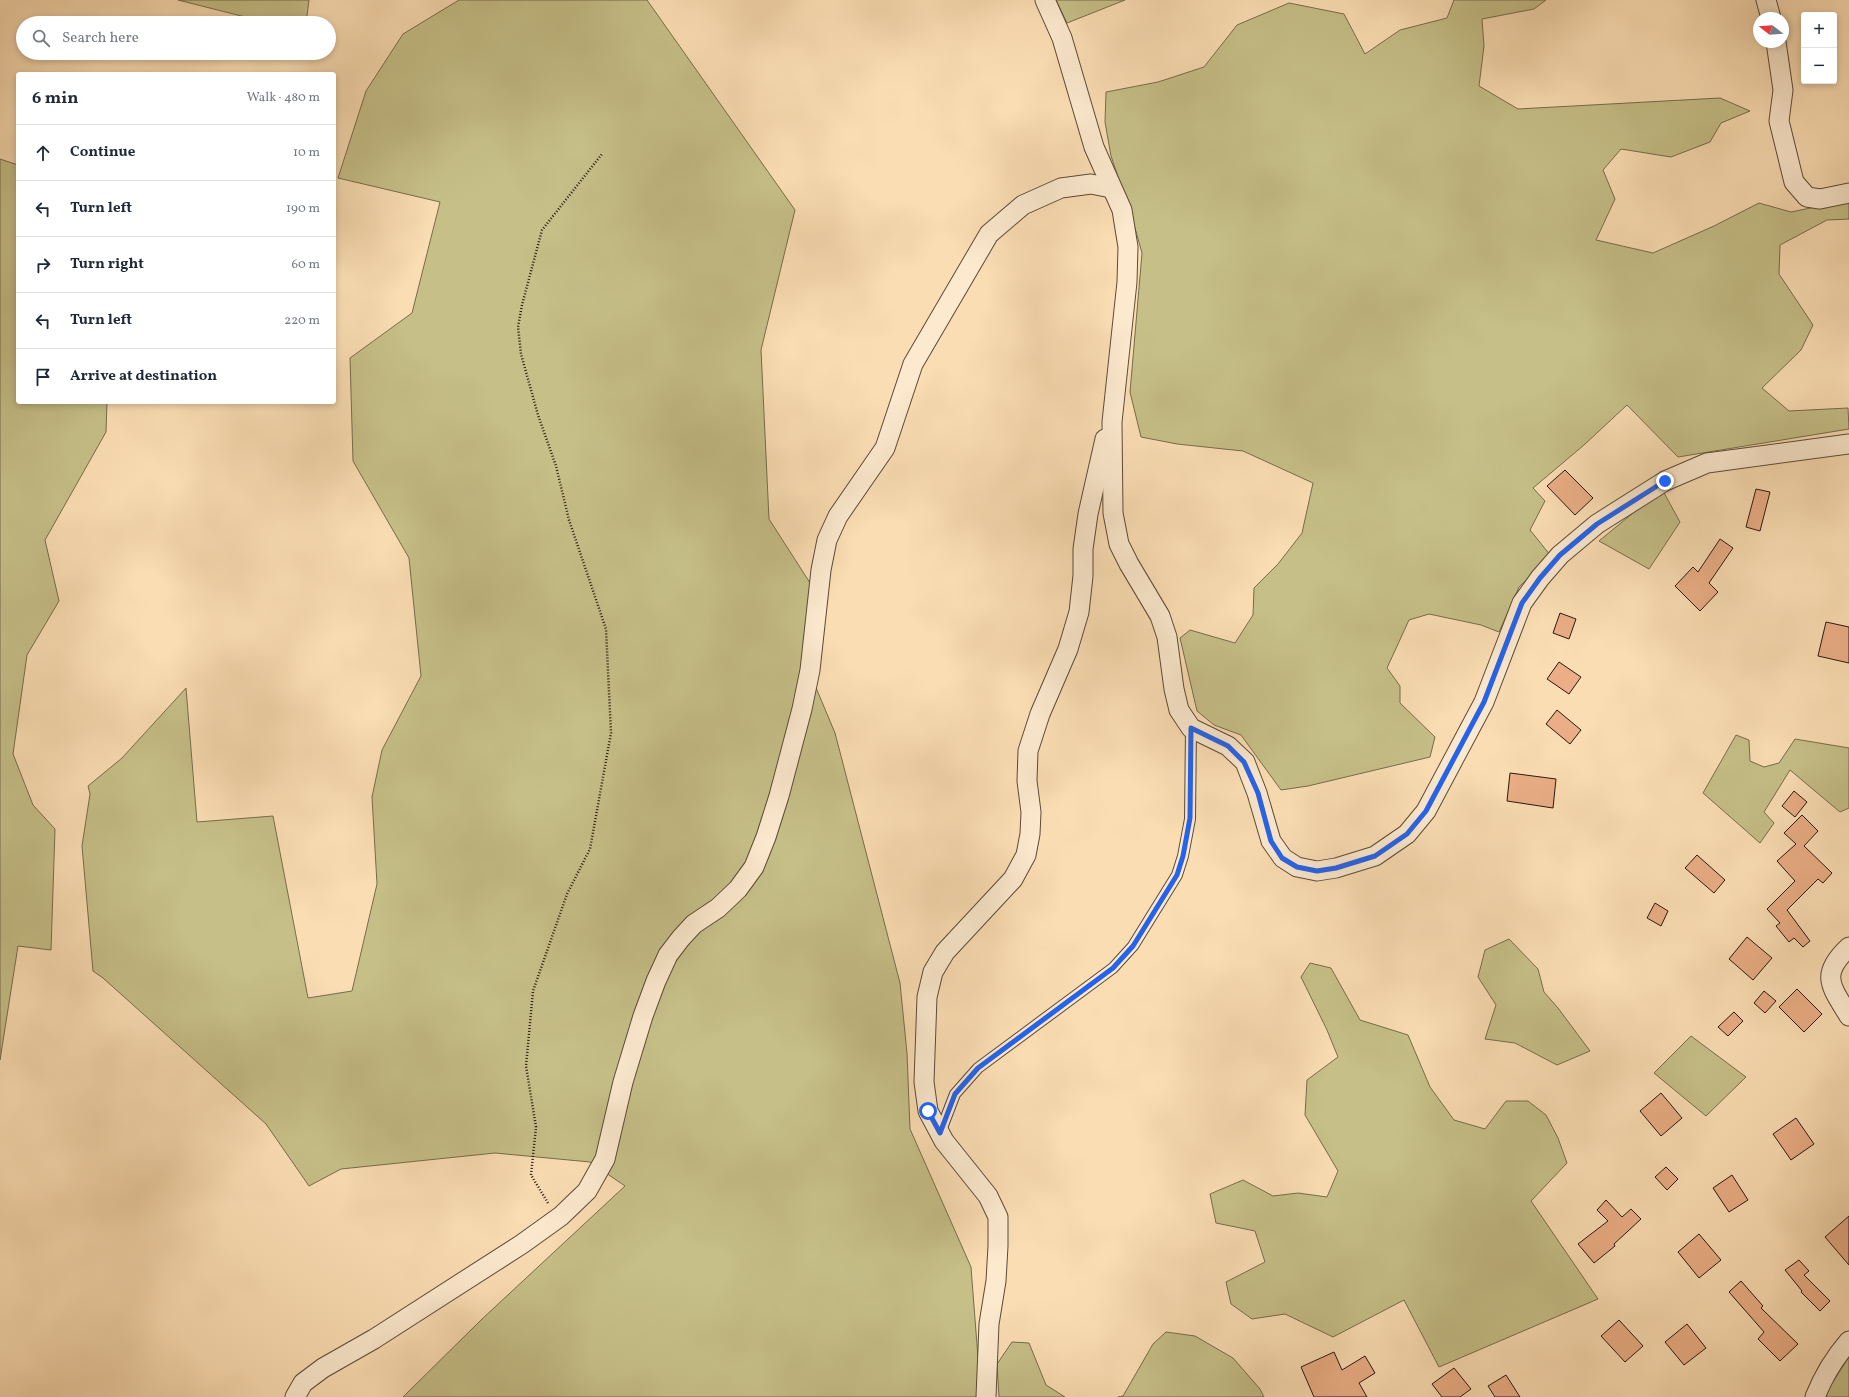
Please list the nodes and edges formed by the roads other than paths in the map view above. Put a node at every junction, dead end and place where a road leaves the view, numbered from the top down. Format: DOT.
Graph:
graph roads {
  1 [pos="1045,0"];
  2 [pos="1766,0"];
  3 [pos="1769,12"];
  4 [pos="1777,48"];
  5 [pos="1111,188"];
  6 [pos="1849,193"];
  7 [pos="1112,422"];
  8 [pos="1849,444"];
  9 [pos="1191,728"];
  10 [pos="1849,947"];
  11 [pos="1849,1016"];
  12 [pos="940,1133"];
  13 [pos="1849,1341"];
  14 [pos="295,1397"];
  15 [pos="986,1397"];
  16 [pos="1815,1397"];
  1 -- 5 [label="street"];
  2 -- 3 [label="street"];
  4 -- 6 [label="street"];
  5 -- 7 [label="street"];
  5 -- 14 [label="street"];
  7 -- 9 [label="street"];
  7 -- 12 [label="street"];
  8 -- 9 [label="street"];
  9 -- 12 [label="lane"];
  10 -- 11 [label="street"];
  12 -- 15 [label="street"];
  13 -- 16 [label="street"];
}
